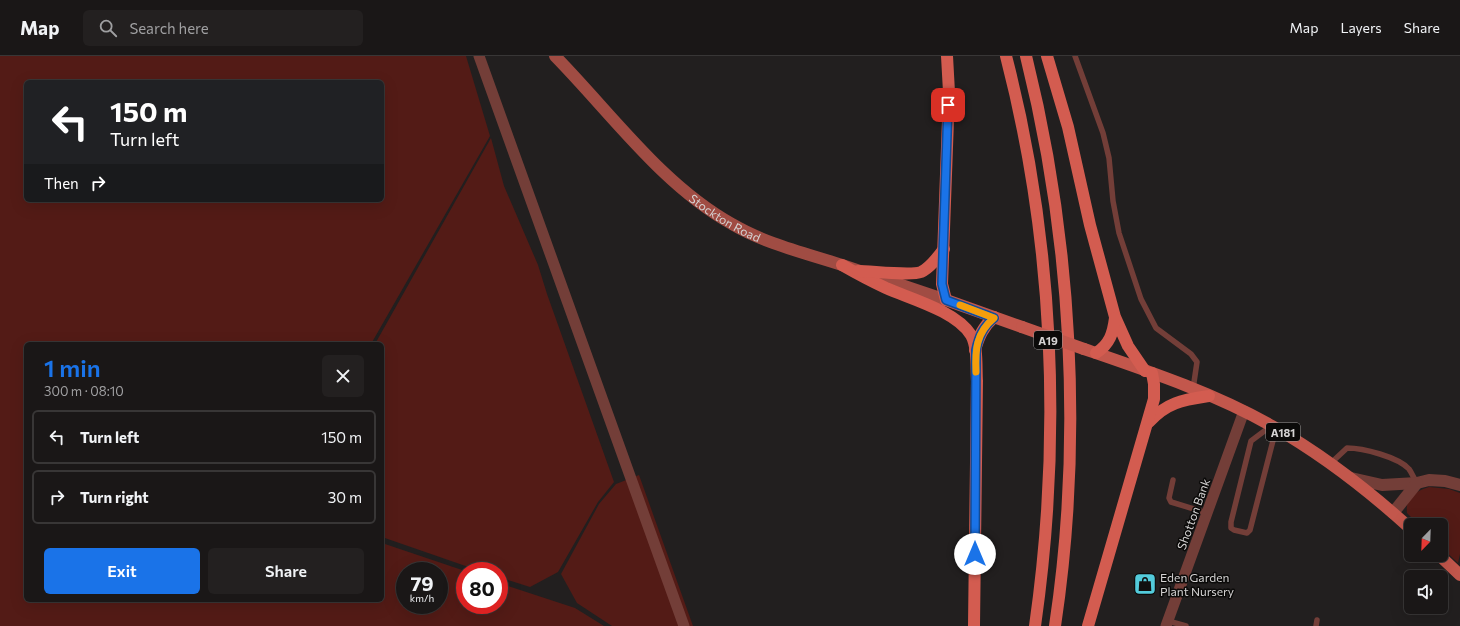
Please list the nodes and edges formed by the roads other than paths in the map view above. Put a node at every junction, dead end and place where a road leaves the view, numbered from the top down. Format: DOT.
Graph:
graph roads {
  1 [pos="479,56"];
  2 [pos="948,56"];
  3 [pos="1006,56"];
  4 [pos="1026,56"];
  5 [pos="1047,56"];
  6 [pos="1075,56"];
  7 [pos="560,58"];
  8 [pos="944,250"];
  9 [pos="842,265"];
  10 [pos="858,271"];
  11 [pos="946,300"];
  12 [pos="1115,316"];
  13 [pos="994,318"];
  14 [pos="976,350"];
  15 [pos="1096,353"];
  16 [pos="1148,372"];
  17 [pos="1193,389"];
  18 [pos="1209,396"];
  19 [pos="1244,411"];
  20 [pos="1147,424"];
  21 [pos="1274,427"];
  22 [pos="1331,463"];
  23 [pos="1351,478"];
  24 [pos="1173,480"];
  25 [pos="1417,483"];
  26 [pos="1460,485"];
  27 [pos="1207,513"];
  28 [pos="1393,513"];
  29 [pos="1404,523"];
  30 [pos="1446,562"];
  31 [pos="1460,575"];
  32 [pos="1167,623"];
  33 [pos="684,626"];
  34 [pos="974,626"];
  35 [pos="1035,626"];
  36 [pos="1055,626"];
  37 [pos="1088,626"];
  38 [pos="1186,626"];
  1 -- 33 [label="street"];
  2 -- 8 [label="highway"];
  3 -- 35 [label="highway, A19"];
  4 -- 36 [label="highway, A19"];
  5 -- 12 [label="highway"];
  6 -- 17 [label="lane"];
  7 -- 9 [label="main road, Stockton Road"];
  8 -- 10 [label="highway"];
  8 -- 11 [label="highway"];
  9 -- 10 [label="main road, Stockton Road"];
  9 -- 14 [label="highway"];
  10 -- 11 [label="main road, Stockton Road"];
  11 -- 13 [label="main road, A181"];
  12 -- 15 [label="highway"];
  12 -- 16 [label="highway"];
  13 -- 14 [label="highway"];
  13 -- 15 [label="main road, A181, bridge"];
  14 -- 34 [label="highway"];
  15 -- 16 [label="main road, A181"];
  16 -- 17 [label="main road, A181"];
  16 -- 20 [label="highway"];
  17 -- 18 [label="main road, A181"];
  18 -- 19 [label="main road, A181"];
  18 -- 20 [label="highway"];
  19 -- 21 [label="main road, A181"];
  19 -- 27 [label="street, Shotton Bank"];
  20 -- 37 [label="highway"];
  21 -- 21 [label="lane"];
  21 -- 22 [label="main road, A181"];
  22 -- 23 [label="main road, A181"];
  22 -- 25 [label="lane"];
  23 -- 25 [label="street"];
  23 -- 28 [label="main road, A181"];
  24 -- 27 [label="lane"];
  25 -- 26 [label="street"];
  25 -- 28 [label="street"];
  27 -- 32 [label="street, Shotton Bank"];
  28 -- 29 [label="main road, A181"];
  30 -- 31 [label="main road"];
  32 -- 38 [label="lane"];
}
